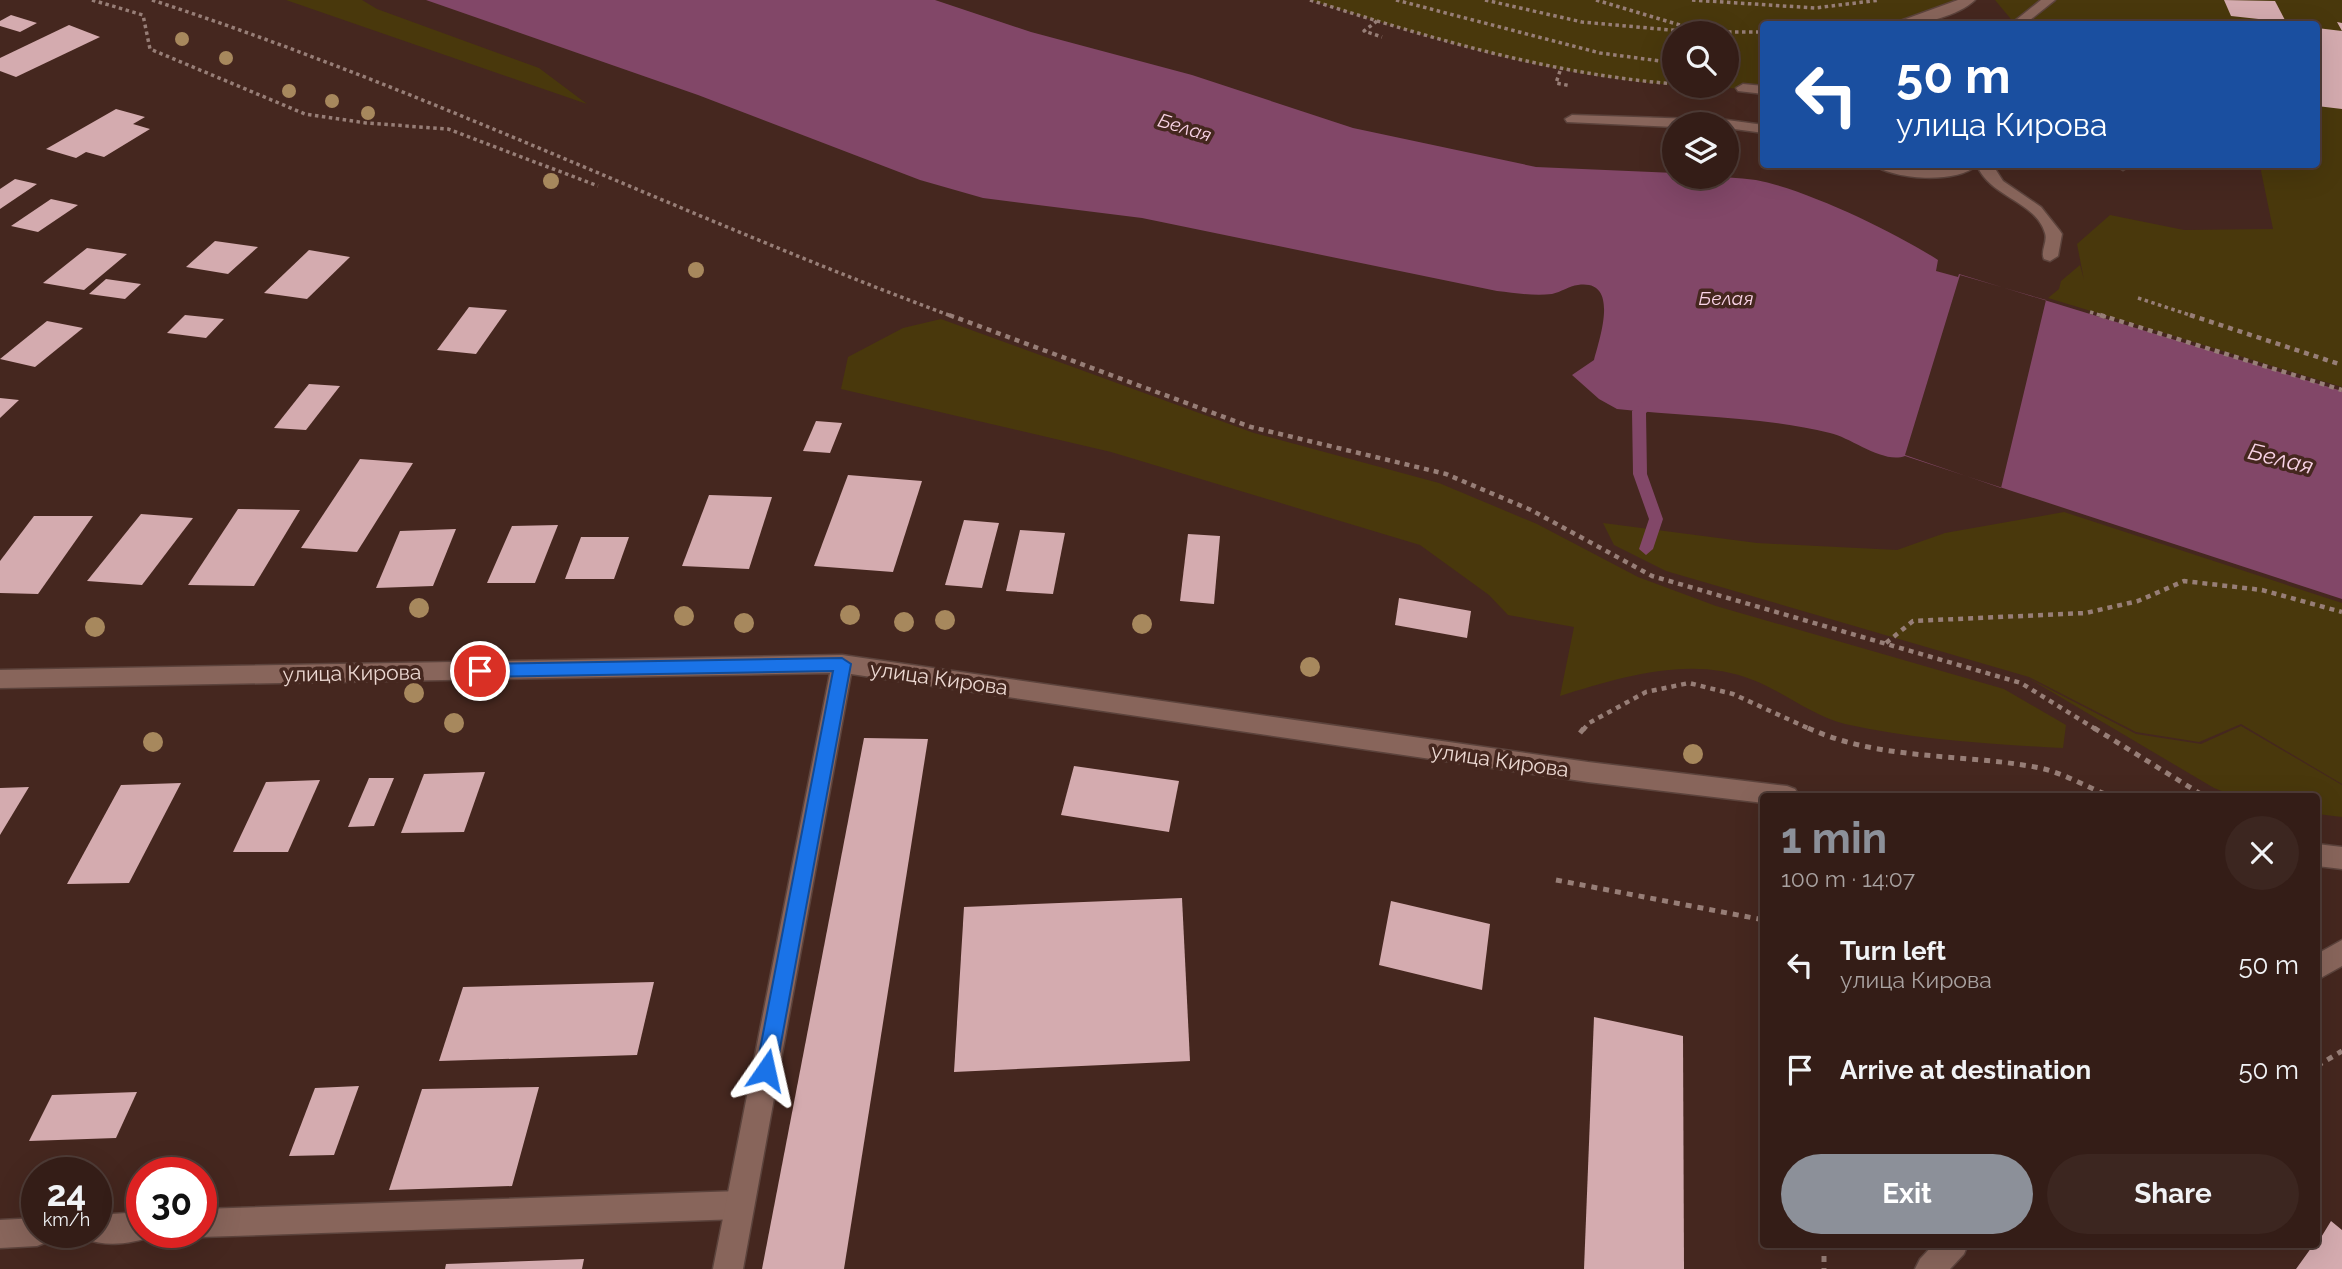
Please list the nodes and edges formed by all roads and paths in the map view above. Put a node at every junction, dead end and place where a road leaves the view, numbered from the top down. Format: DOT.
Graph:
graph roads {
  1 [pos="92,0"];
  2 [pos="152,0"];
  3 [pos="1310,0"];
  4 [pos="1396,0"];
  5 [pos="1485,0"];
  6 [pos="1596,0"];
  7 [pos="1692,0"];
  8 [pos="1882,0"];
  9 [pos="1969,0"];
  10 [pos="2049,0"];
  11 [pos="1377,21"];
  12 [pos="1667,21"];
  13 [pos="1909,21"];
  14 [pos="2021,21"];
  15 [pos="1662,31"];
  16 [pos="1739,32"];
  17 [pos="1760,32"];
  18 [pos="1381,37"];
  19 [pos="1662,61"];
  20 [pos="1560,71"];
  21 [pos="1662,83"];
  22 [pos="1579,87"];
  23 [pos="1743,88"];
  24 [pos="1760,90"];
  25 [pos="1572,118"];
  26 [pos="1662,121"];
  27 [pos="1739,126"];
  28 [pos="1760,128"];
  29 [pos="1906,168"];
  30 [pos="1968,168"];
  31 [pos="1985,168"];
  32 [pos="598,186"];
  33 [pos="2050,256"];
  34 [pos="2138,298"];
  35 [pos="2090,312"];
  36 [pos="2342,365"];
  37 [pos="2342,390"];
  38 [pos="2342,612"];
  39 [pos="1885,644"];
  40 [pos="842,664"];
  41 [pos="0,679"];
  42 [pos="1547,767"];
  43 [pos="1762,793"];
  44 [pos="2102,793"];
  45 [pos="2199,793"];
  46 [pos="2320,855"];
  47 [pos="2342,858"];
  48 [pos="1556,880"];
  49 [pos="1760,918"];
  50 [pos="2342,952"];
  51 [pos="2320,966"];
  52 [pos="2342,1051"];
  53 [pos="2320,1064"];
  54 [pos="740,1205"];
  55 [pos="217,1222"];
  56 [pos="21,1233"];
  57 [pos="0,1234"];
  58 [pos="1824,1248"];
  59 [pos="1950,1248"];
  60 [pos="728,1269"];
  61 [pos="1824,1269"];
  62 [pos="1930,1269"];
  1 -- 32 [label="path"];
  2 -- 39 [label="path"];
  3 -- 11 [label="path"];
  4 -- 19 [label="path"];
  5 -- 15 [label="path"];
  6 -- 12 [label="path"];
  7 -- 8 [label="path"];
  9 -- 13 [label="street"];
  10 -- 14 [label="street"];
  11 -- 18 [label="path"];
  11 -- 20 [label="path"];
  16 -- 17 [label="path"];
  20 -- 21 [label="path"];
  20 -- 22 [label="path"];
  23 -- 24 [label="street"];
  25 -- 26 [label="street"];
  27 -- 28 [label="street"];
  29 -- 30 [label="street"];
  31 -- 33 [label="street"];
  34 -- 36 [label="path"];
  35 -- 37 [label="path"];
  38 -- 39 [label="path"];
  39 -- 45 [label="path"];
  40 -- 41 [label="street, улица Кирова"];
  40 -- 42 [label="street, улица Кирова"];
  40 -- 54 [label="street"];
  42 -- 43 [label="street, улица Кирова"];
  42 -- 44 [label="path"];
  46 -- 47 [label="street"];
  48 -- 49 [label="path"];
  50 -- 51 [label="street"];
  52 -- 53 [label="path"];
  54 -- 55 [label="street"];
  54 -- 60 [label="street"];
  56 -- 57 [label="street"];
  58 -- 61 [label="path"];
  59 -- 62 [label="street"];
}
